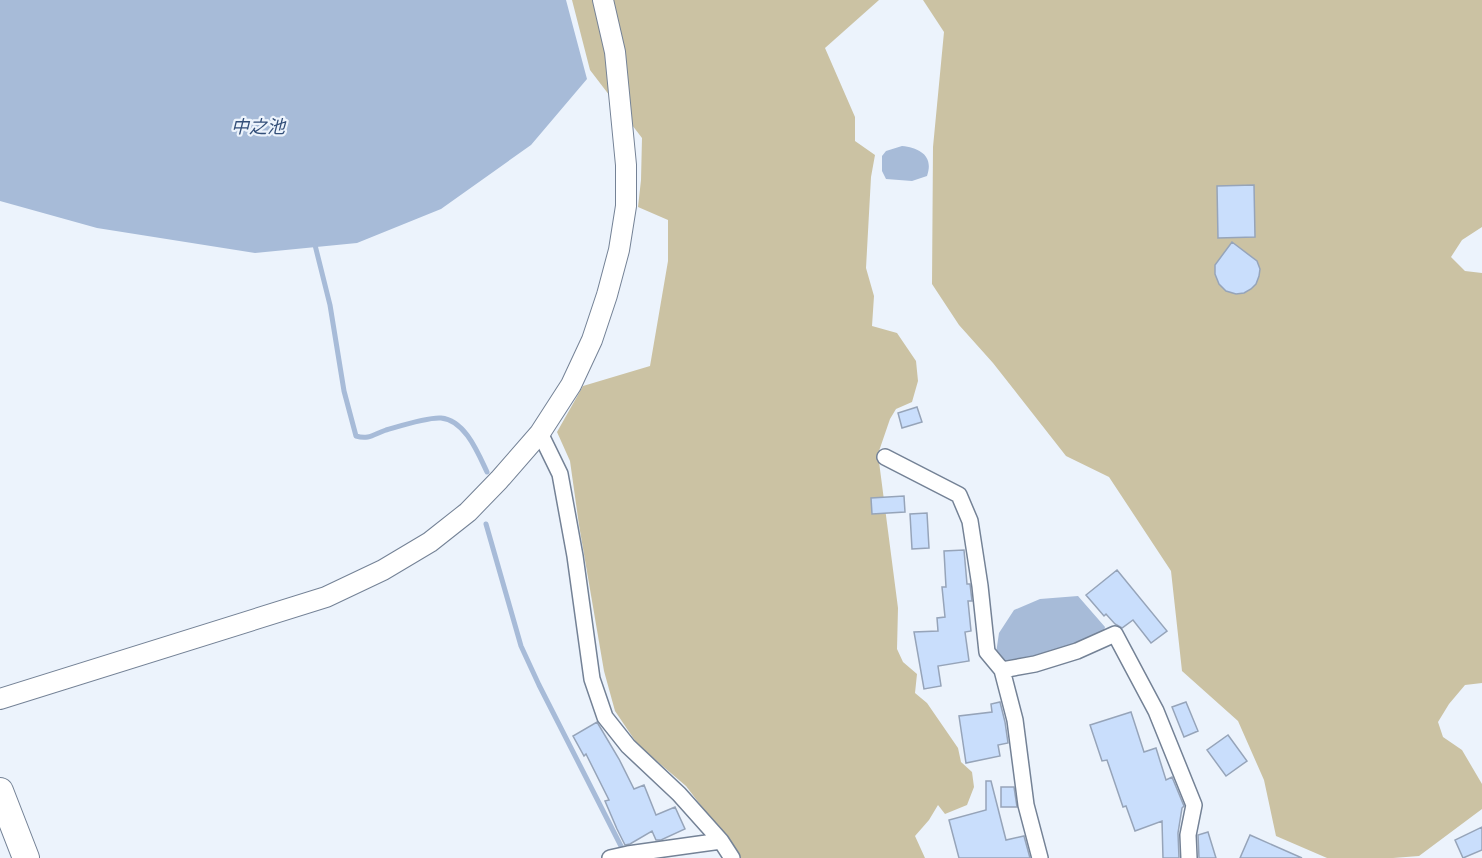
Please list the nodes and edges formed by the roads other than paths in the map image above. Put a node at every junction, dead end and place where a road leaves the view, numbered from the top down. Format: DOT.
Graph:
graph roads {
  1 [pos="603,0"];
  2 [pos="540,433"];
  3 [pos="885,457"];
  4 [pos="1002,670"];
  5 [pos="0,699"];
  6 [pos="0,791"];
  7 [pos="721,841"];
  8 [pos="620,856"];
  9 [pos="26,858"];
  10 [pos="732,858"];
  11 [pos="1040,858"];
  12 [pos="1189,858"];
  1 -- 2 [label="street"];
  2 -- 5 [label="street"];
  2 -- 7 [label="street"];
  3 -- 4 [label="street"];
  4 -- 11 [label="street"];
  4 -- 12 [label="street"];
  6 -- 9 [label="main road"];
  7 -- 8 [label="street"];
  7 -- 10 [label="street"];
}
